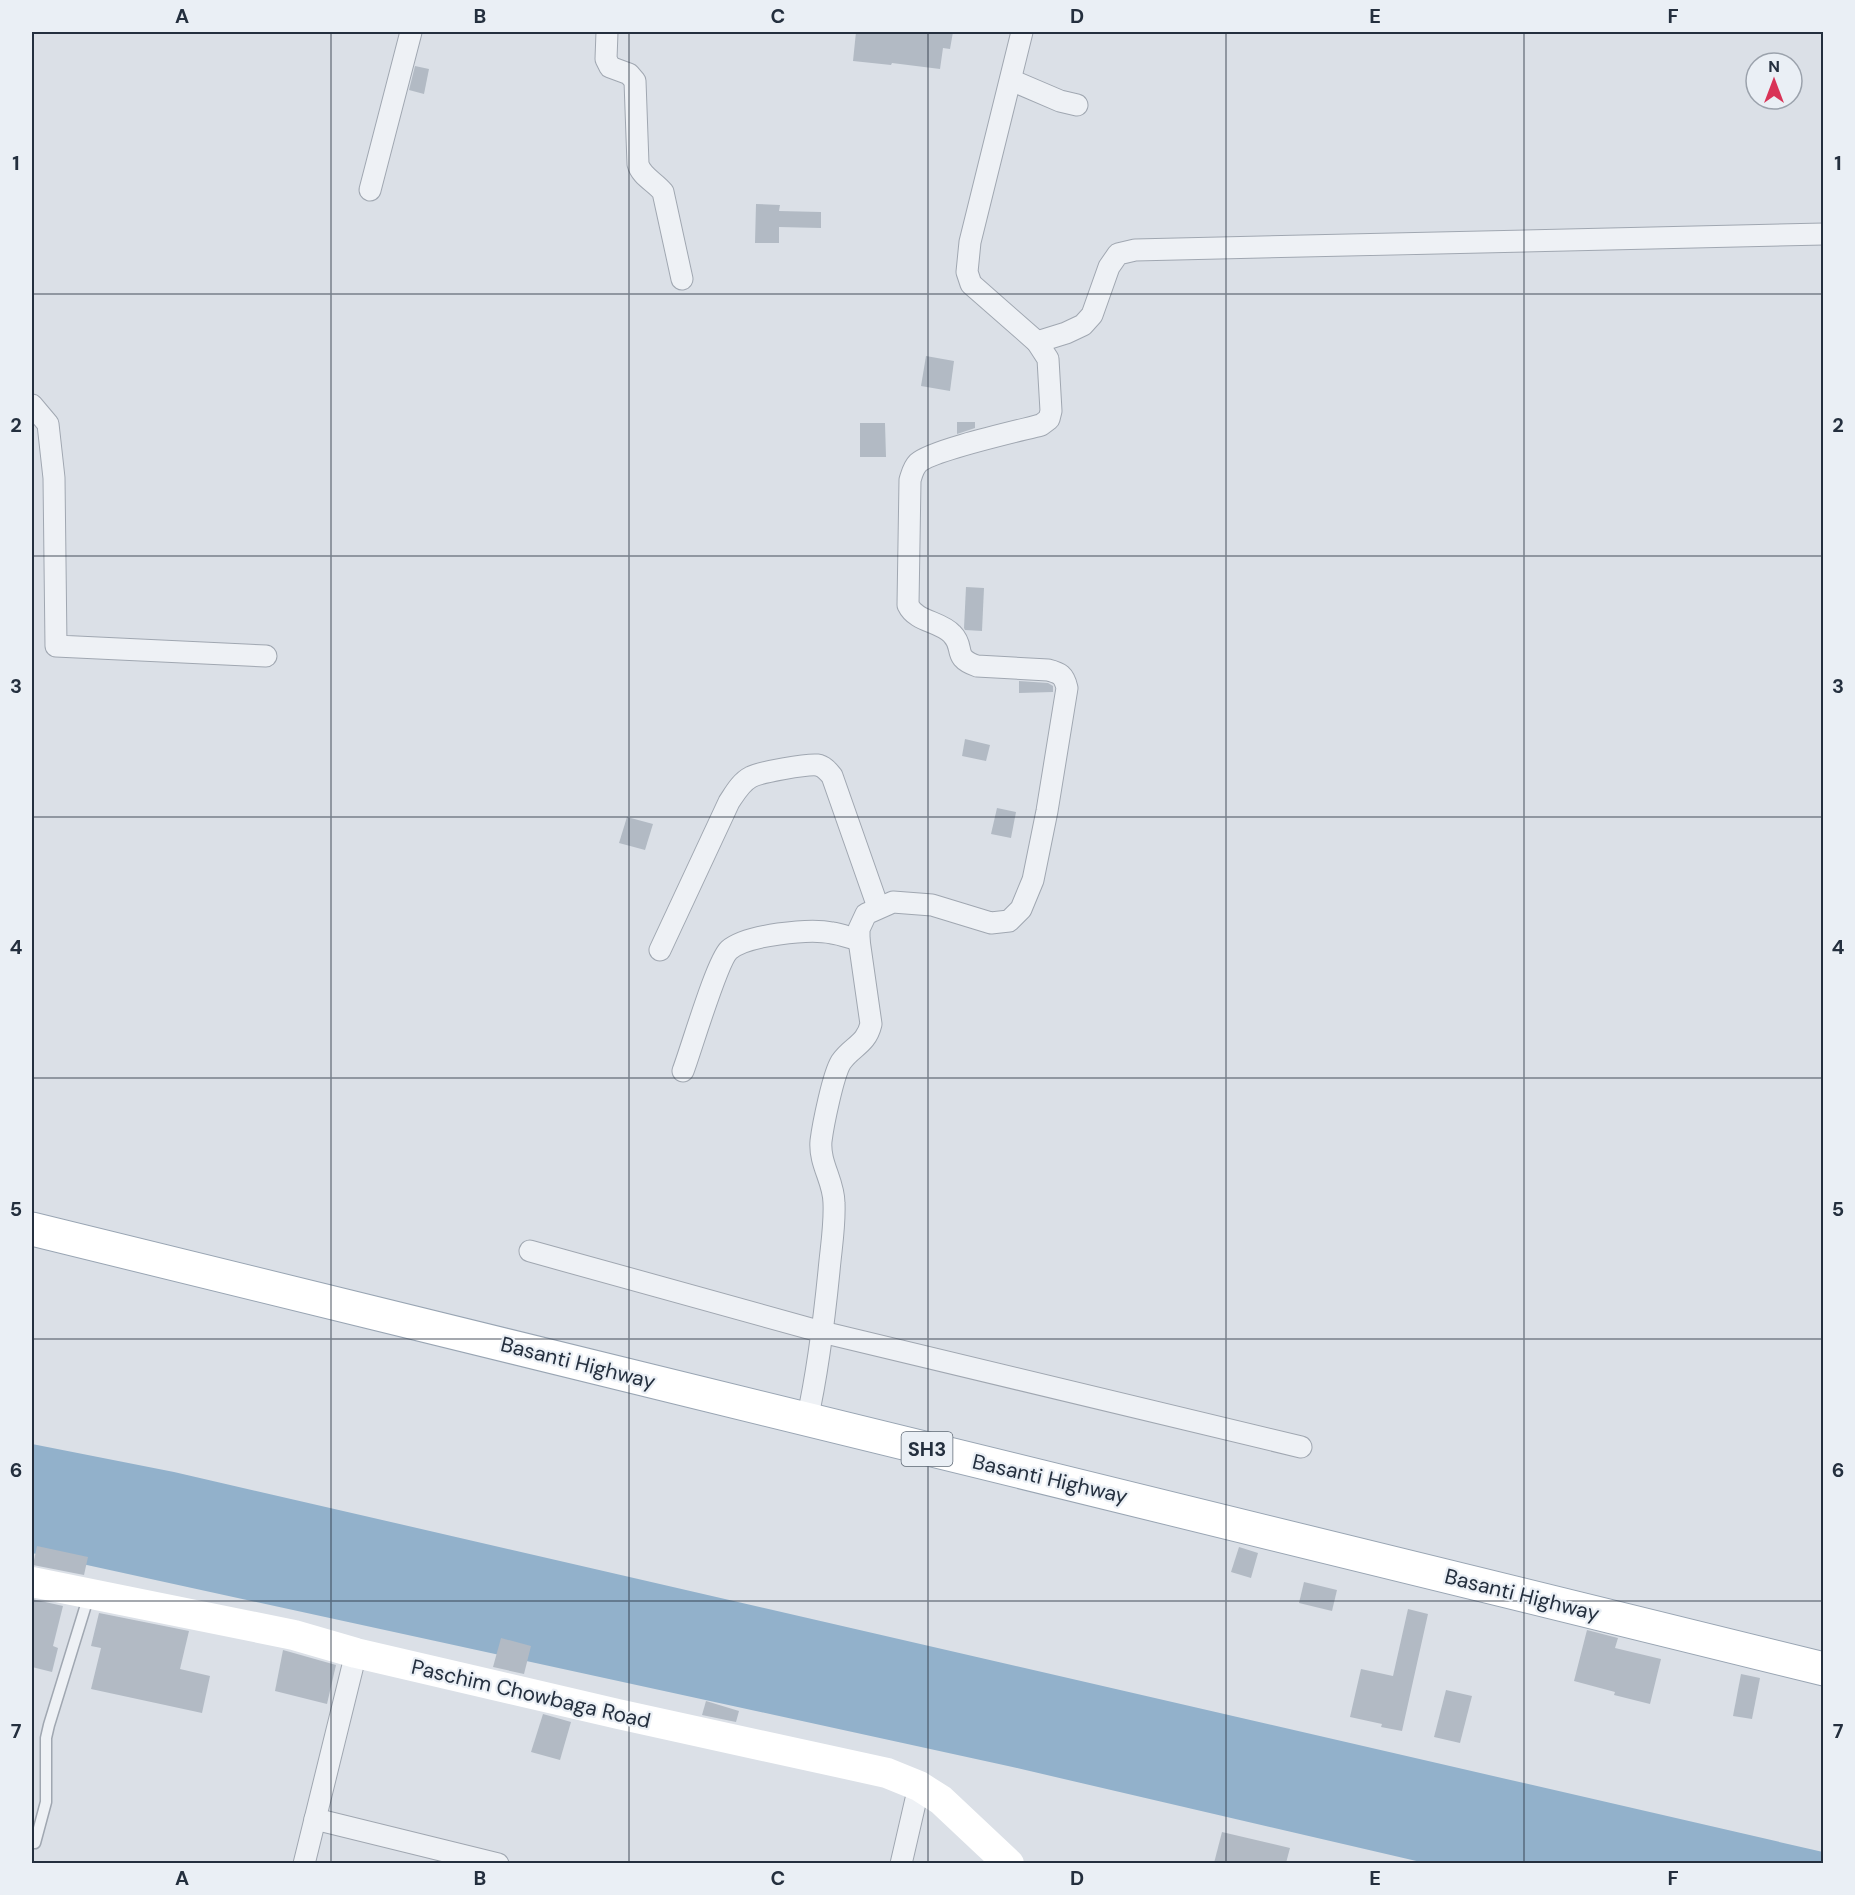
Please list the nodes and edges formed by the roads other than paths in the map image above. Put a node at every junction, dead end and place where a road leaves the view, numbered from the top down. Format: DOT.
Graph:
graph roads {
  1 [pos="411,32"];
  2 [pos="607,32"];
  3 [pos="1022,32"];
  4 [pos="1011,80"];
  5 [pos="1077,105"];
  6 [pos="370,190"];
  7 [pos="1824,234"];
  8 [pos="682,279"];
  9 [pos="1037,342"];
  10 [pos="32,405"];
  11 [pos="266,656"];
  12 [pos="886,905"];
  13 [pos="859,940"];
  14 [pos="660,950"];
  15 [pos="683,1071"];
  16 [pos="32,1229"];
  17 [pos="530,1251"];
  18 [pos="823,1325"];
  19 [pos="810,1408"];
  20 [pos="1301,1447"];
  21 [pos="32,1582"];
  22 [pos="89,1595"];
  23 [pos="356,1653"];
  24 [pos="1824,1668"];
  25 [pos="919,1786"];
  26 [pos="315,1820"];
  27 [pos="35,1843"];
  28 [pos="1005,1862"];
  29 [pos="304,1863"];
  30 [pos="498,1863"];
  31 [pos="901,1863"];
  1 -- 6 [label="street"];
  2 -- 8 [label="street"];
  3 -- 4 [label="street"];
  4 -- 5 [label="street"];
  4 -- 9 [label="street"];
  7 -- 9 [label="street"];
  9 -- 12 [label="street"];
  10 -- 11 [label="street"];
  12 -- 13 [label="street"];
  12 -- 14 [label="street"];
  13 -- 15 [label="street"];
  13 -- 18 [label="street"];
  16 -- 19 [label="main road, Basanti Highway / SH3"];
  17 -- 18 [label="street"];
  18 -- 19 [label="street"];
  18 -- 20 [label="street"];
  19 -- 24 [label="main road, Basanti Highway / SH3"];
  21 -- 22 [label="street, Paschim Chowbaga Road"];
  22 -- 23 [label="street, Paschim Chowbaga Road"];
  22 -- 27 [label="lane"];
  23 -- 25 [label="street, Paschim Chowbaga Road"];
  23 -- 26 [label="street"];
  25 -- 28 [label="street, Paschim Chowbaga Road"];
  25 -- 31 [label="street"];
  26 -- 29 [label="street"];
  26 -- 30 [label="street"];
}
